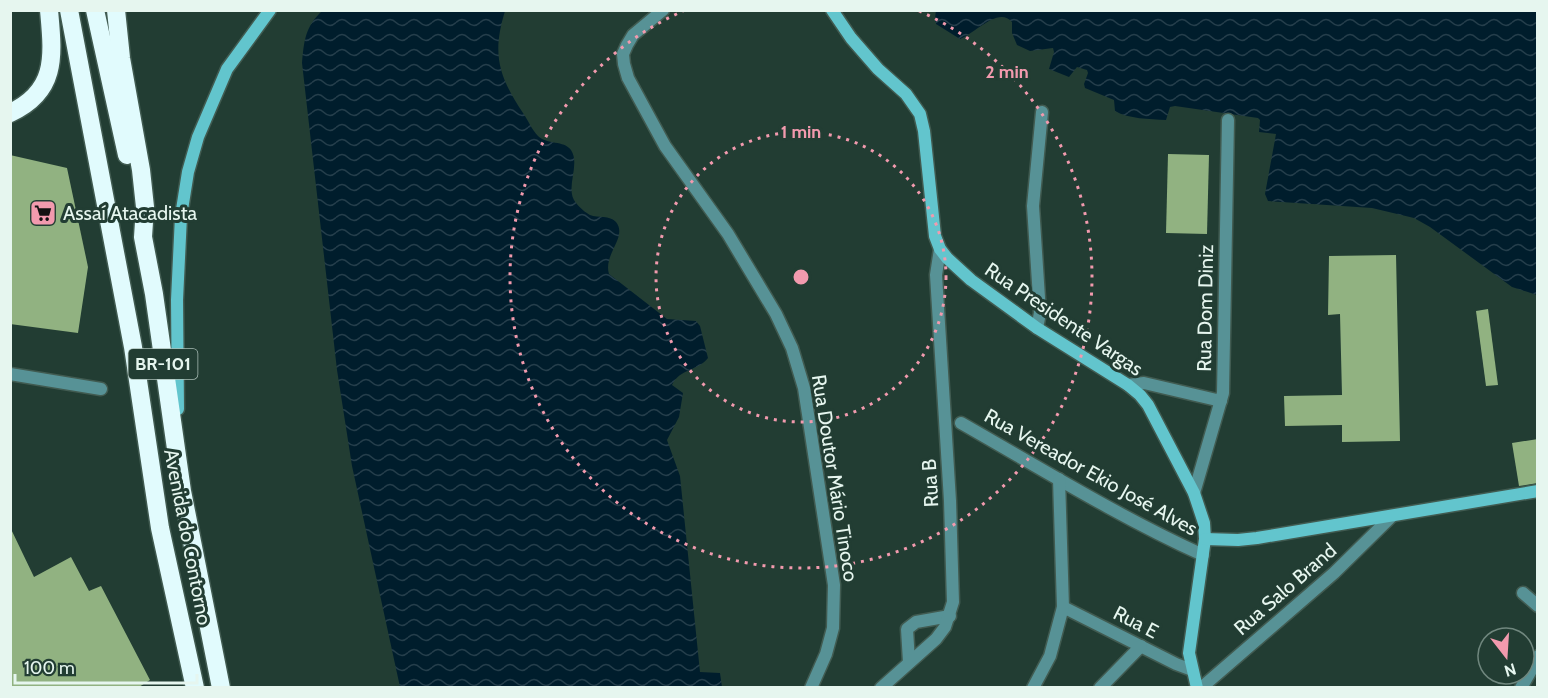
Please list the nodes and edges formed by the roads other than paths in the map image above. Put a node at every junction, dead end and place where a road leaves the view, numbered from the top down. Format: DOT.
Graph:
graph roads {
  1 [pos="49,10"];
  2 [pos="69,10"];
  3 [pos="95,10"];
  4 [pos="116,10"];
  5 [pos="270,10"];
  6 [pos="663,10"];
  7 [pos="832,10"];
  8 [pos="1042,112"];
  9 [pos="10,113"];
  10 [pos="1228,120"];
  11 [pos="143,237"];
  12 [pos="940,249"];
  13 [pos="1038,328"];
  14 [pos="10,374"];
  15 [pos="1128,385"];
  16 [pos="101,389"];
  17 [pos="1221,401"];
  18 [pos="961,423"];
  19 [pos="1059,479"];
  20 [pos="182,491"];
  21 [pos="1538,491"];
  22 [pos="1194,493"];
  23 [pos="1392,516"];
  24 [pos="1205,539"];
  25 [pos="1203,555"];
  26 [pos="1523,593"];
  27 [pos="1538,606"];
  28 [pos="1063,608"];
  29 [pos="950,616"];
  30 [pos="1141,646"];
  31 [pos="1538,656"];
  32 [pos="909,662"];
  33 [pos="1192,670"];
  34 [pos="195,687"];
  35 [pos="221,687"];
  36 [pos="811,687"];
  37 [pos="881,687"];
  38 [pos="1033,687"];
  39 [pos="1100,687"];
  40 [pos="1199,687"];
  41 [pos="1521,687"];
  1 -- 9 [label="highway"];
  2 -- 34 [label="highway, Avenida do Contorno / BR-101"];
  3 -- 11 [label="highway"];
  4 -- 11 [label="highway, BR-101"];
  5 -- 20 [label="street"];
  6 -- 36 [label="street, Rua Doutor Mário Tinoco"];
  7 -- 12 [label="street"];
  8 -- 13 [label="street"];
  10 -- 17 [label="street, Rua Dom Diniz"];
  11 -- 20 [label="highway, BR-101"];
  12 -- 13 [label="street, Rua Presidente Vargas"];
  12 -- 29 [label="street, Rua B"];
  13 -- 15 [label="street, Rua Presidente Vargas"];
  14 -- 16 [label="street"];
  15 -- 17 [label="street"];
  15 -- 22 [label="street, Rua Presidente Vargas"];
  17 -- 22 [label="street, Rua Dom Diniz"];
  18 -- 19 [label="street, Rua Vereador Ekio José Alves"];
  19 -- 25 [label="street, Rua Vereador Ekio José Alves"];
  19 -- 28 [label="street"];
  20 -- 35 [label="highway, Avenida do Contorno / BR-101"];
  21 -- 23 [label="street"];
  22 -- 24 [label="street, Rua Presidente Vargas"];
  23 -- 24 [label="street"];
  23 -- 40 [label="street, Rua Salo Brand"];
  24 -- 25 [label="street, Rua Presidente Vargas"];
  25 -- 33 [label="street, Rua Presidente Vargas"];
  26 -- 27 [label="street"];
  28 -- 30 [label="street, Rua E"];
  28 -- 38 [label="street"];
  29 -- 32 [label="street, Rua B"];
  29 -- 32 [label="street"];
  30 -- 33 [label="street, Rua E"];
  30 -- 39 [label="street"];
  31 -- 41 [label="street"];
  32 -- 37 [label="street, Rua B"];
  33 -- 40 [label="street, Rua Presidente Vargas"];
}
